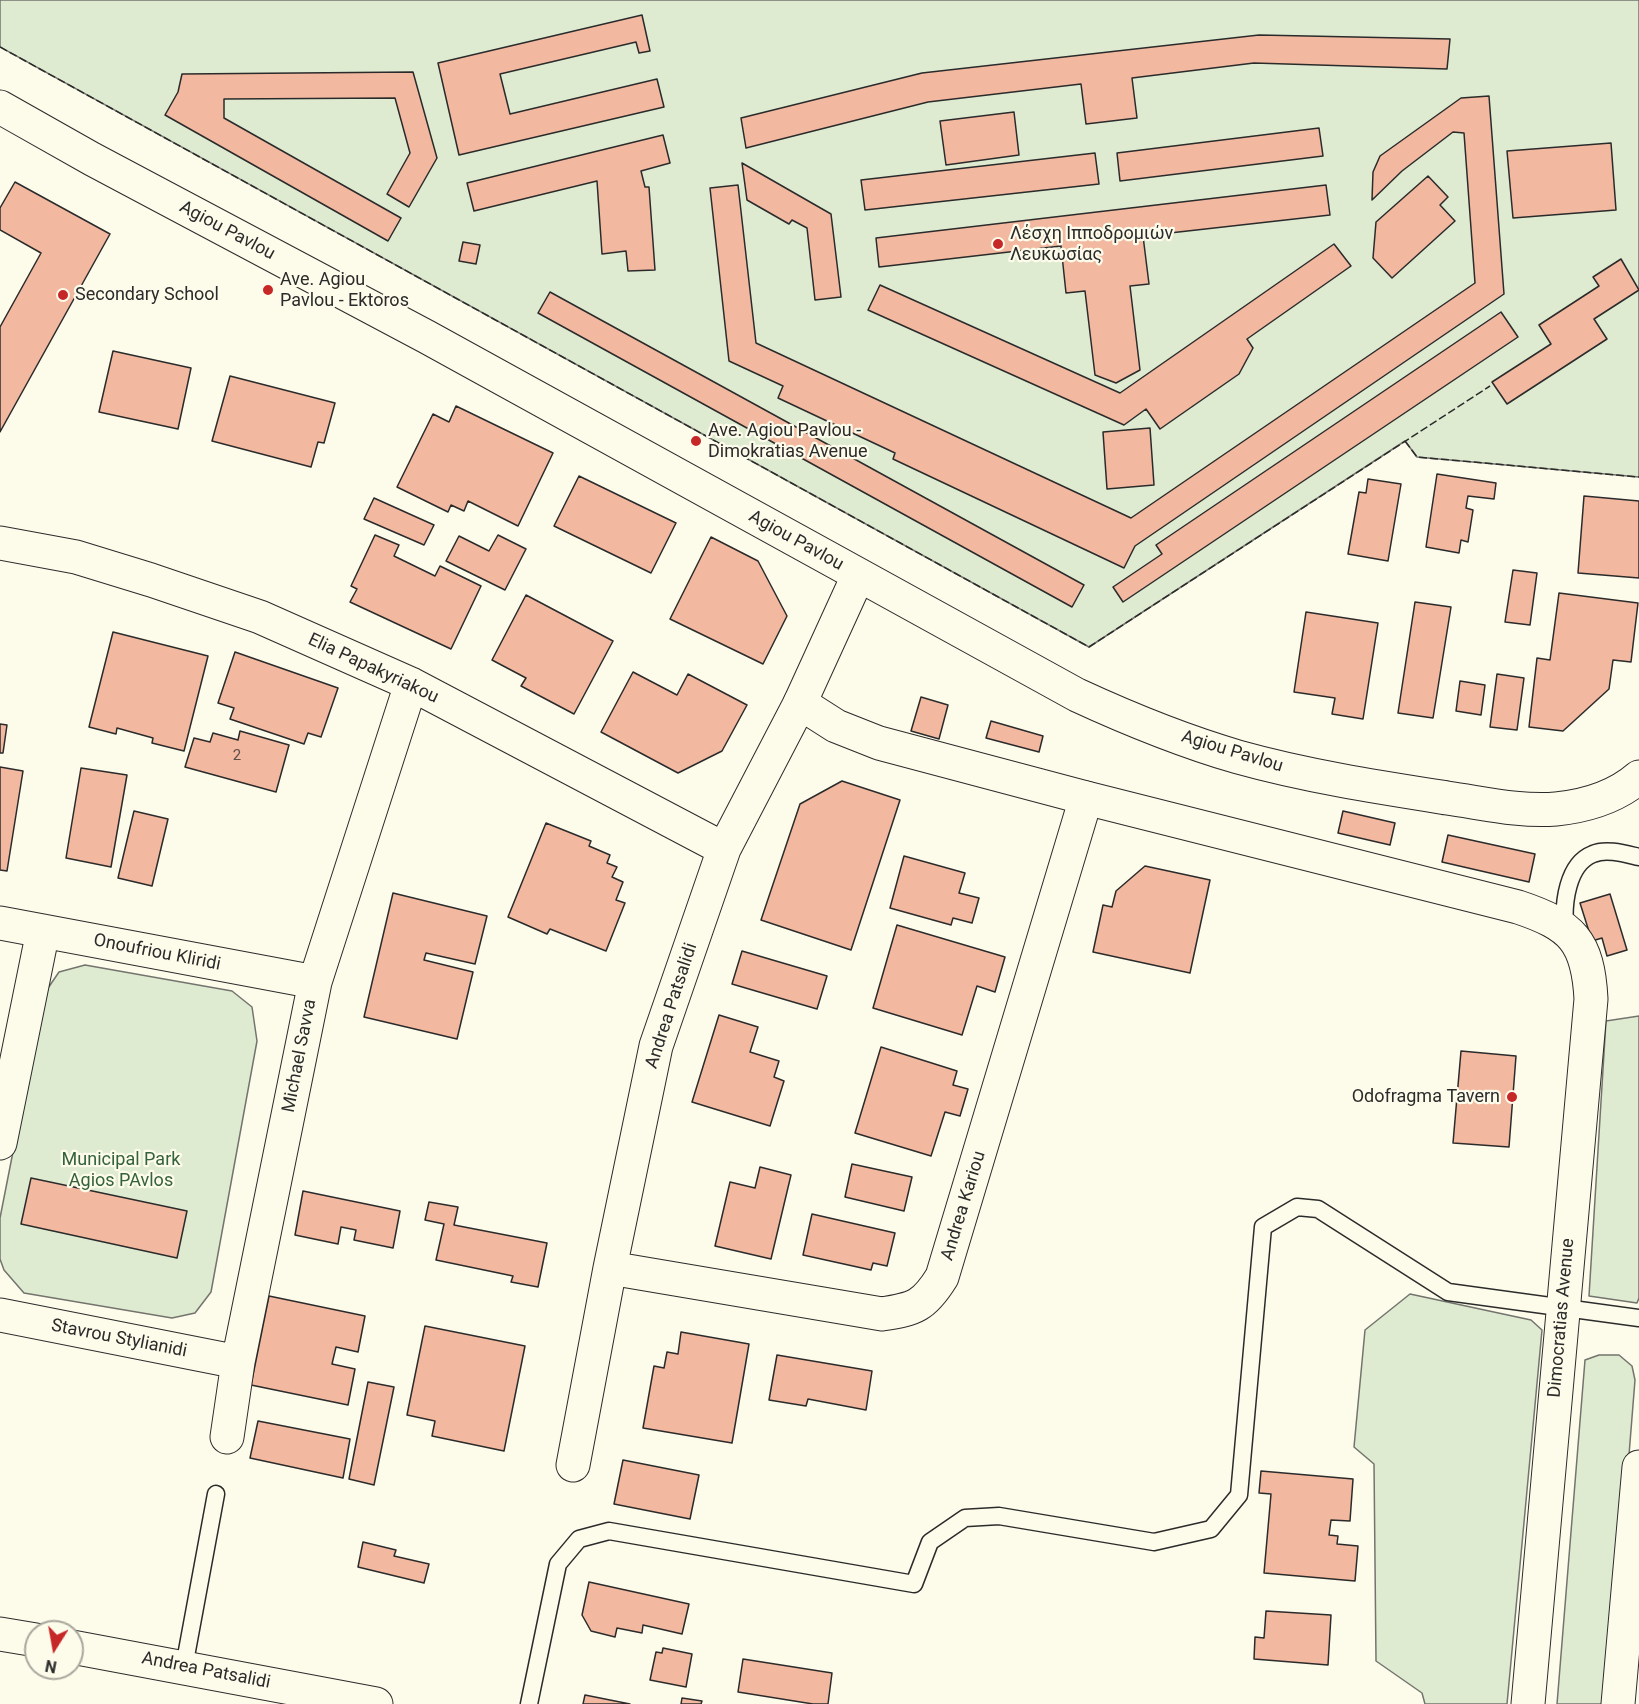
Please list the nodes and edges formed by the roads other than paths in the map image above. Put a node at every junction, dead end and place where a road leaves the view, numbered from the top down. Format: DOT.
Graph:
graph roads {
  1 [pos="0,107"];
  2 [pos="0,543"];
  3 [pos="858,576"];
  4 [pos="411,684"];
  5 [pos="800,703"];
  6 [pos="1639,777"];
  7 [pos="1086,798"];
  8 [pos="724,849"];
  9 [pos="1639,856"];
  10 [pos="0,923"];
  11 [pos="43,931"];
  12 [pos="1569,932"];
  13 [pos="315,982"];
  14 [pos="0,1143"];
  15 [pos="609,1268"];
  16 [pos="1563,1310"];
  17 [pos="0,1315"];
  18 [pos="1639,1318"];
  19 [pos="238,1362"];
  20 [pos="227,1437"];
  21 [pos="573,1465"];
  22 [pos="1639,1467"];
  23 [pos="216,1494"];
  24 [pos="1625,1629"];
  25 [pos="0,1634"];
  26 [pos="24,1638"];
  27 [pos="84,1649"];
  28 [pos="184,1667"];
  29 [pos="376,1704"];
  30 [pos="529,1704"];
  31 [pos="1528,1704"];
  32 [pos="1618,1704"];
  33 [pos="1634,1704"];
  1 -- 3 [label="street, Agiou Pavlou"];
  2 -- 4 [label="street, Elia Papakyriakou"];
  3 -- 5 [label="street, Andrea Patsalidi"];
  3 -- 6 [label="street, Agiou Pavlou"];
  4 -- 8 [label="street, Elia Papakyriakou"];
  4 -- 13 [label="street, Michael Savva"];
  5 -- 7 [label="street"];
  5 -- 8 [label="street, Andrea Patsalidi"];
  7 -- 12 [label="street"];
  7 -- 15 [label="street, Andrea Kariou"];
  8 -- 15 [label="street, Andrea Patsalidi"];
  9 -- 12 [label="lane"];
  10 -- 11 [label="street, Onoufriou Kliridi"];
  11 -- 13 [label="street, Onoufriou Kliridi"];
  11 -- 14 [label="street"];
  12 -- 16 [label="street, Dimocratias Avenue"];
  13 -- 19 [label="street, Michael Savva"];
  15 -- 21 [label="street, Andrea Patsalidi"];
  16 -- 18 [label="lane"];
  16 -- 30 [label="lane"];
  16 -- 31 [label="street, Dimocratias Avenue"];
  17 -- 19 [label="street, Stavrou Stylianidi"];
  19 -- 20 [label="street, Michael Savva"];
  22 -- 24 [label="street"];
  23 -- 28 [label="lane"];
  24 -- 32 [label="street"];
  24 -- 33 [label="lane"];
  25 -- 26 [label="street"];
  27 -- 28 [label="street, Andrea Patsalidi"];
  28 -- 29 [label="street, Andrea Patsalidi"];
}
